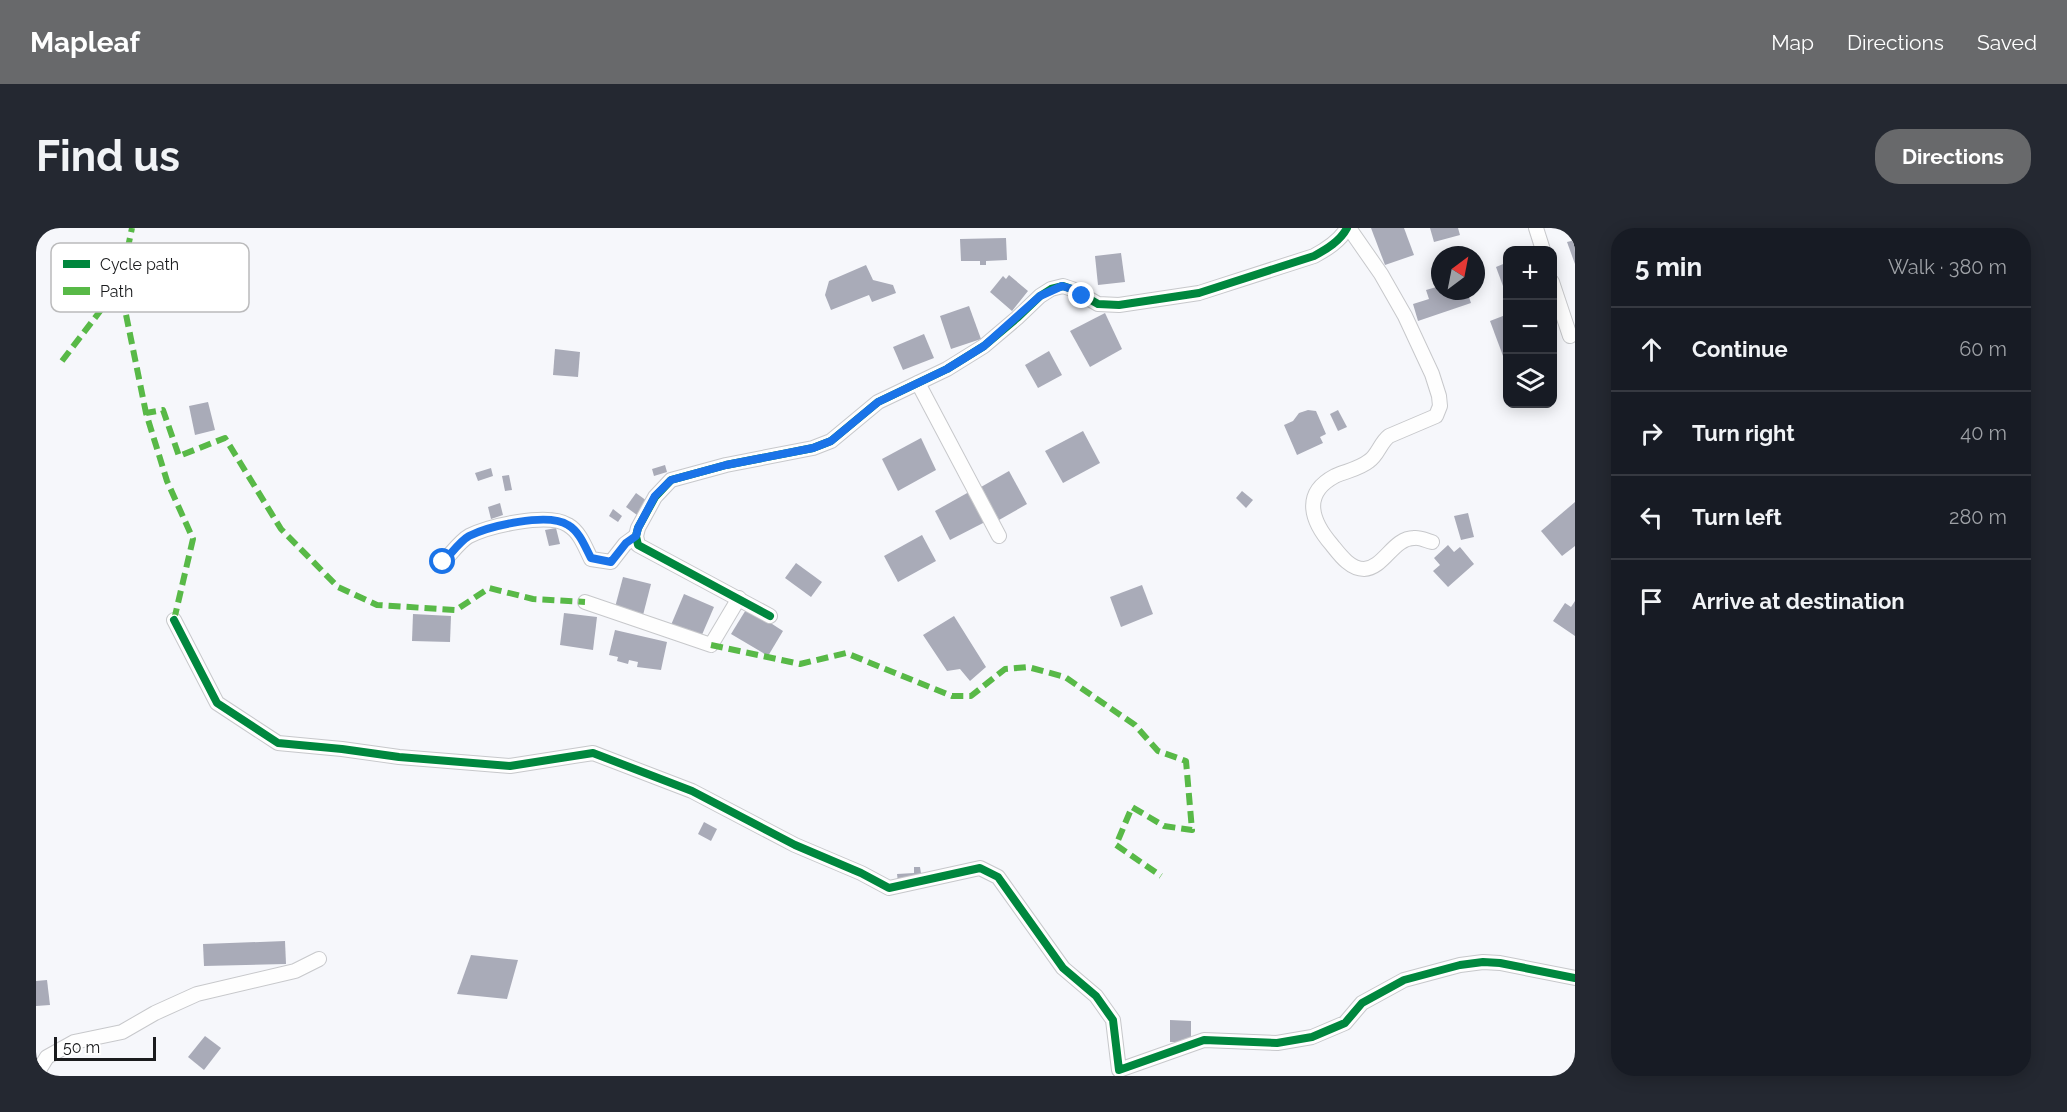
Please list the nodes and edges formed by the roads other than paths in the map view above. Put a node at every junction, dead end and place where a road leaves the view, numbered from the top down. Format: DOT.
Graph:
graph roads {
  1 [pos="1348,228"];
  2 [pos="1536,228"];
  3 [pos="1542,246"];
  4 [pos="1557,297"];
  5 [pos="1570,336"];
  6 [pos="918,383"];
  7 [pos="636,536"];
  8 [pos="999,536"];
  9 [pos="1432,543"];
  10 [pos="443,562"];
  11 [pos="739,598"];
  12 [pos="585,602"];
  13 [pos="770,616"];
  14 [pos="174,620"];
  15 [pos="319,959"];
  16 [pos="1575,978"];
  17 [pos="36,1075"];
  1 -- 6 [label="street"];
  1 -- 9 [label="street"];
  2 -- 3 [label="street"];
  4 -- 5 [label="street"];
  6 -- 7 [label="street"];
  6 -- 8 [label="street"];
  7 -- 10 [label="street"];
  7 -- 11 [label="street"];
  11 -- 12 [label="street"];
  11 -- 13 [label="street"];
  14 -- 16 [label="street"];
  15 -- 17 [label="street"];
}
